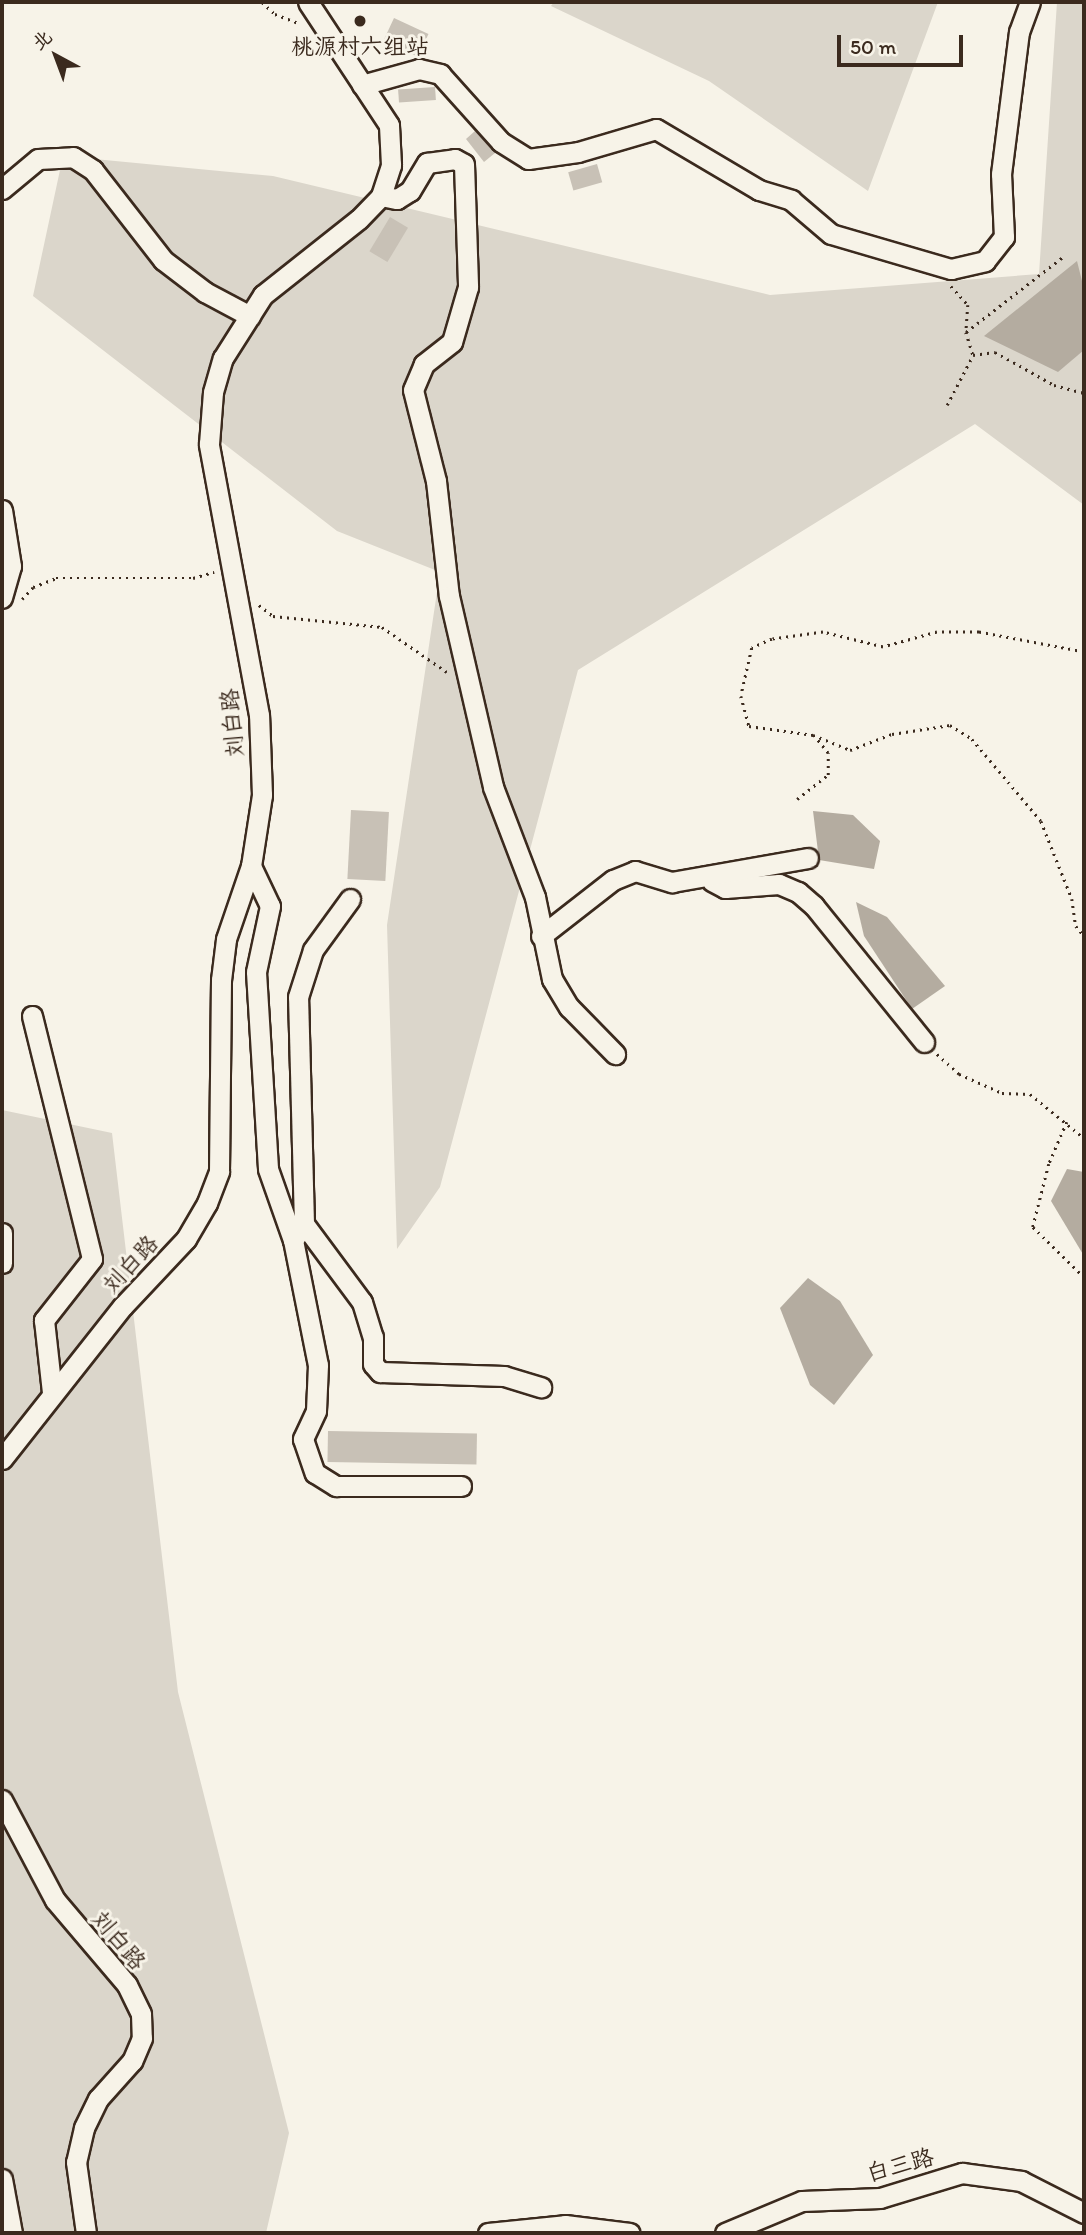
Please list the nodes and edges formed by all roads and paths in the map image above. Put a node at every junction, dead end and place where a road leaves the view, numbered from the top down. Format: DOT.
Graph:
graph roads {
  1 [pos="262,2"];
  2 [pos="308,2"];
  3 [pos="1030,2"];
  4 [pos="325,32"];
  5 [pos="362,85"];
  6 [pos="2,189"];
  7 [pos="381,196"];
  8 [pos="1064,256"];
  9 [pos="951,269"];
  10 [pos="250,316"];
  11 [pos="966,332"];
  12 [pos="974,355"];
  13 [pos="1084,393"];
  14 [pos="947,405"];
  15 [pos="2,510"];
  16 [pos="231,567"];
  17 [pos="33,587"];
  18 [pos="2,598"];
  19 [pos="240,623"];
  20 [pos="1084,652"];
  21 [pos="473,700"];
  22 [pos="813,735"];
  23 [pos="797,799"];
  24 [pos="808,859"];
  25 [pos="251,866"];
  26 [pos="708,879"];
  27 [pos="350,899"];
  28 [pos="541,936"];
  29 [pos="1084,936"];
  30 [pos="32,1016"];
  31 [pos="924,1042"];
  32 [pos="615,1054"];
  33 [pos="1067,1121"];
  34 [pos="1084,1138"];
  35 [pos="304,1224"];
  36 [pos="2,1233"];
  37 [pos="293,1240"];
  38 [pos="2,1263"];
  39 [pos="1084,1277"];
  40 [pos="541,1387"];
  41 [pos="52,1393"];
  42 [pos="2,1459"];
  43 [pos="461,1486"];
  44 [pos="2,1800"];
  45 [pos="2,2179"];
  46 [pos="1084,2213"];
  47 [pos="12,2233"];
  48 [pos="86,2233"];
  49 [pos="488,2233"];
  50 [pos="630,2233"];
  51 [pos="725,2233"];
  1 -- 4 [label="path"];
  2 -- 4 [label="street"];
  3 -- 9 [label="street"];
  4 -- 5 [label="street"];
  5 -- 7 [label="street"];
  5 -- 9 [label="street"];
  6 -- 10 [label="street"];
  7 -- 10 [label="street, 刘白路"];
  7 -- 21 [label="street"];
  8 -- 11 [label="path"];
  9 -- 11 [label="path"];
  10 -- 16 [label="street, 刘白路"];
  11 -- 12 [label="path"];
  12 -- 13 [label="path"];
  12 -- 14 [label="path"];
  15 -- 18 [label="street"];
  16 -- 17 [label="path"];
  16 -- 19 [label="street, 刘白路"];
  19 -- 21 [label="path"];
  19 -- 25 [label="street, 刘白路"];
  20 -- 22 [label="path"];
  21 -- 28 [label="street"];
  22 -- 23 [label="path"];
  22 -- 29 [label="path"];
  24 -- 26 [label="street"];
  25 -- 37 [label="street"];
  25 -- 41 [label="street, 刘白路"];
  26 -- 28 [label="street"];
  26 -- 31 [label="street"];
  27 -- 35 [label="street"];
  28 -- 32 [label="street"];
  30 -- 41 [label="street"];
  31 -- 33 [label="path"];
  33 -- 34 [label="path"];
  33 -- 39 [label="path"];
  35 -- 37 [label="street"];
  35 -- 40 [label="street"];
  36 -- 38 [label="street"];
  37 -- 43 [label="street"];
  41 -- 42 [label="street, 刘白路"];
  44 -- 48 [label="street, 刘白路"];
  45 -- 47 [label="street"];
  46 -- 51 [label="street, 白三路"];
  49 -- 50 [label="street"];
}
